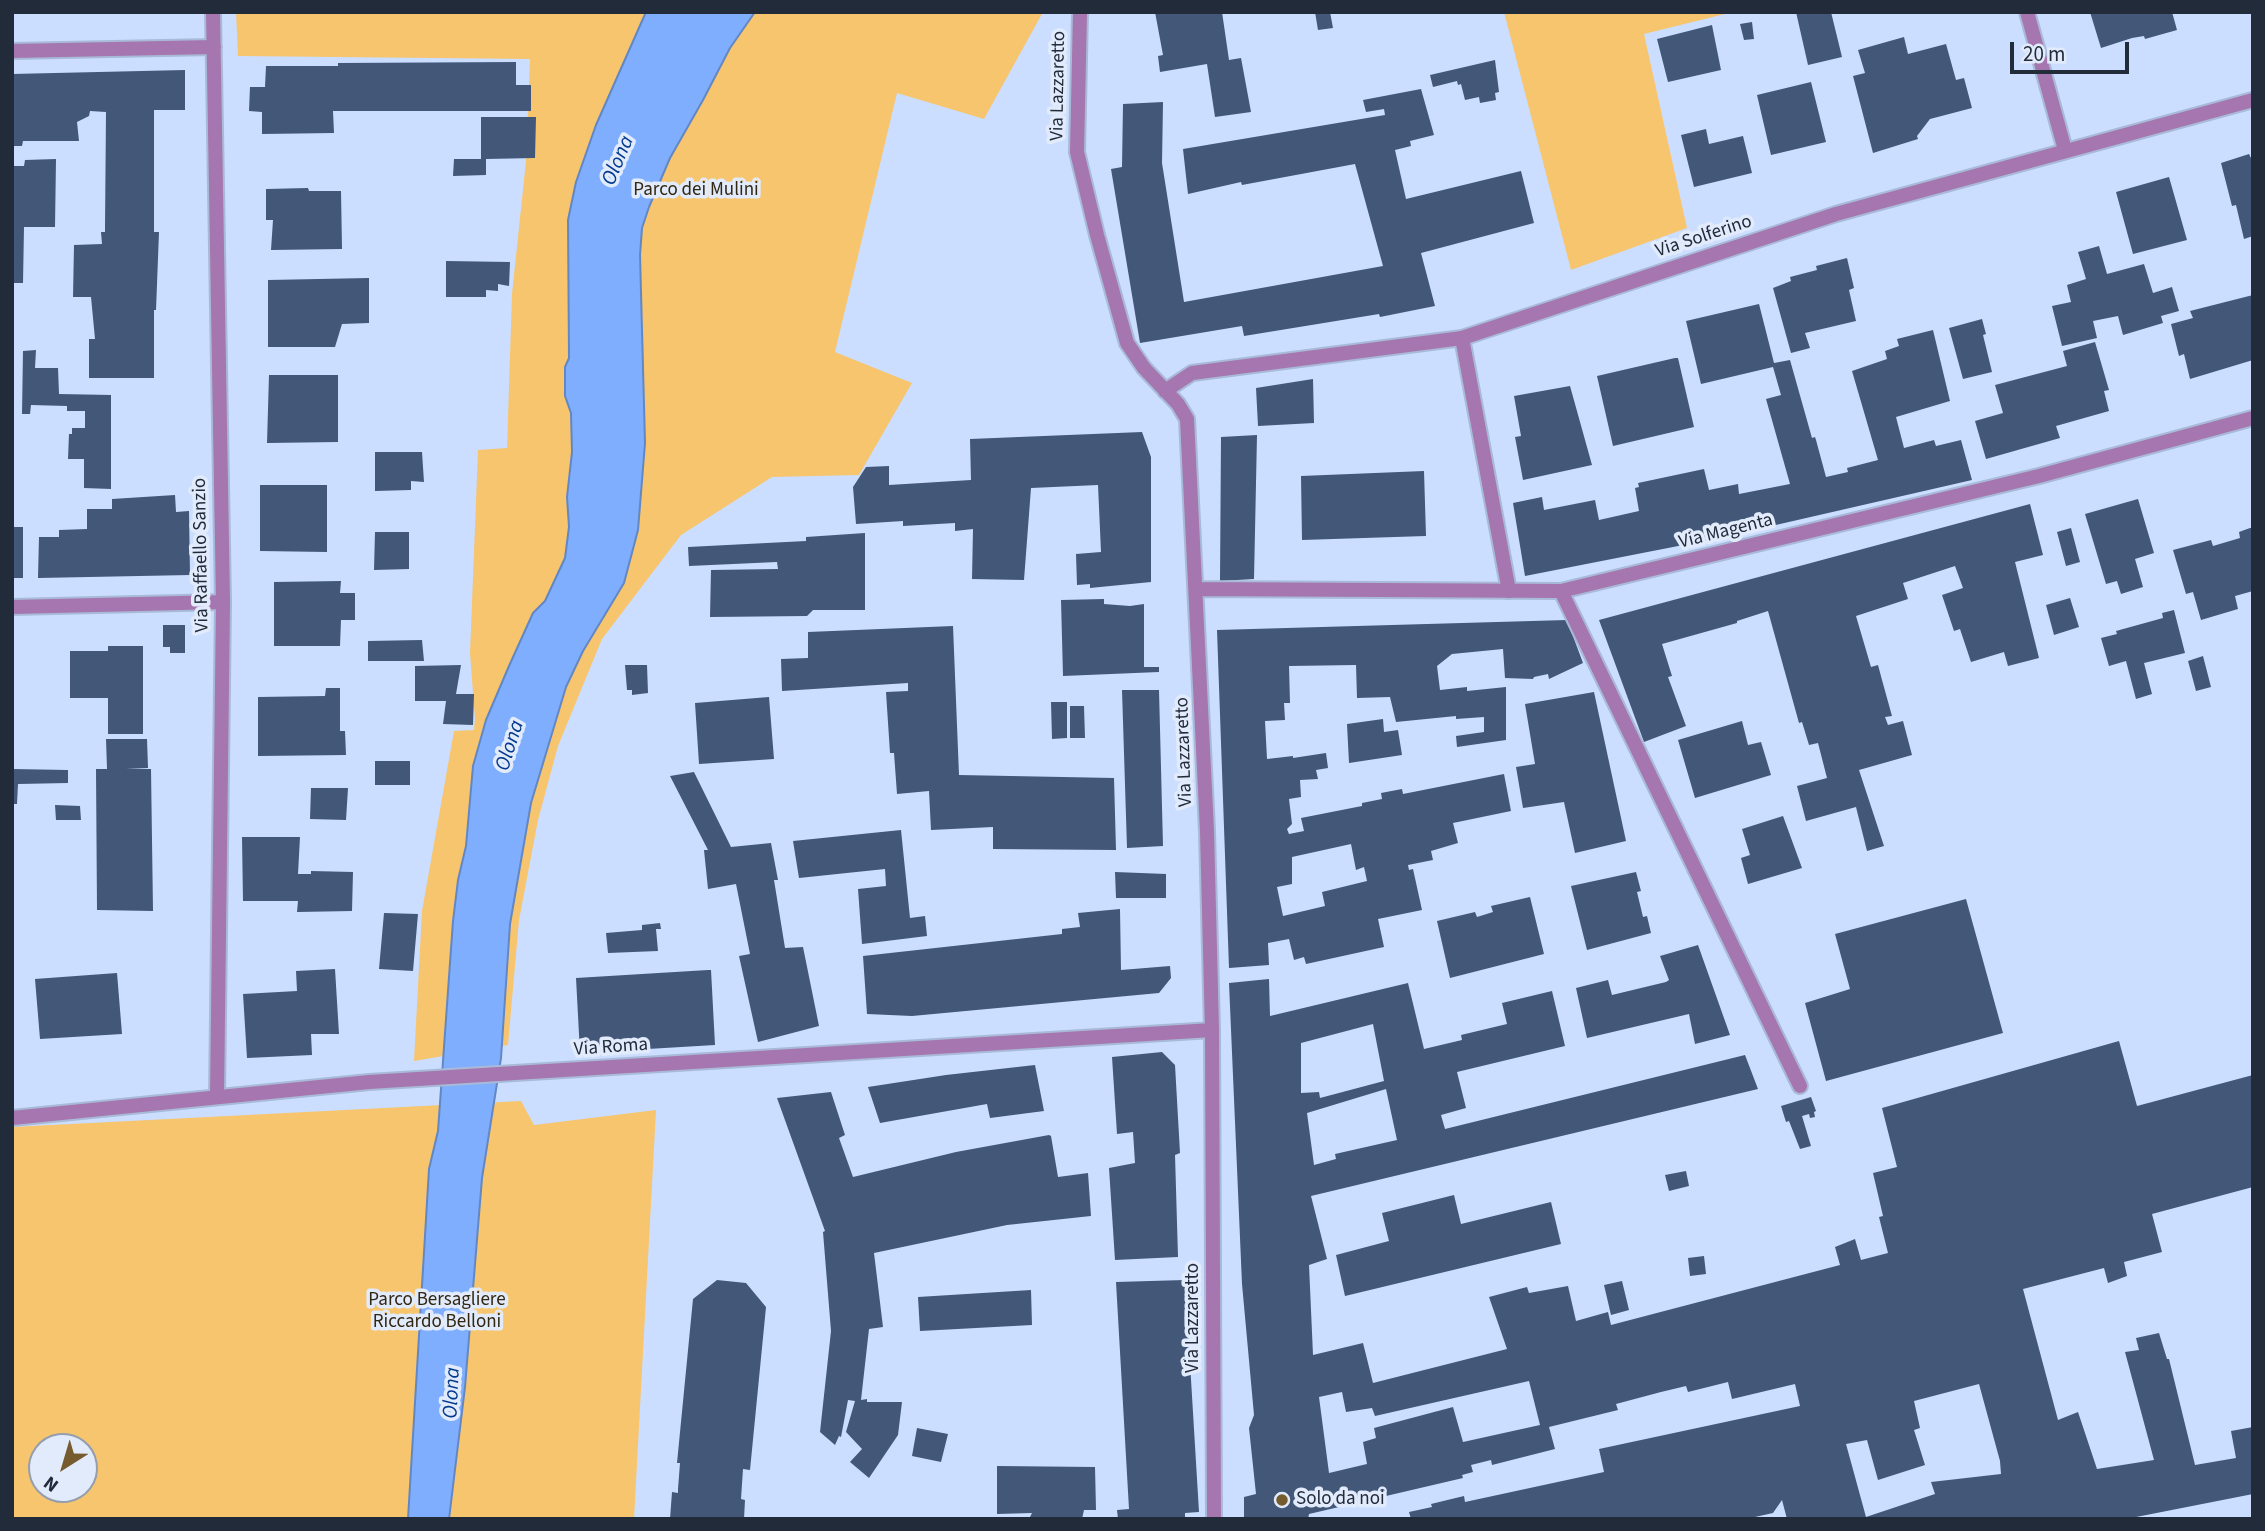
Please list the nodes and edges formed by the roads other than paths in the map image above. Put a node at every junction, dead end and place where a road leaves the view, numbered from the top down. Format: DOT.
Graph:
graph roads {
  1 [pos="213,12"];
  2 [pos="1080,12"];
  3 [pos="2027,12"];
  4 [pos="214,47"];
  5 [pos="12,51"];
  6 [pos="2253,100"];
  7 [pos="2065,150"];
  8 [pos="1462,338"];
  9 [pos="1166,391"];
  10 [pos="2253,418"];
  11 [pos="1197,589"];
  12 [pos="1509,591"];
  13 [pos="1561,591"];
  14 [pos="223,602"];
  15 [pos="12,607"];
  16 [pos="1212,1030"];
  17 [pos="1800,1086"];
  18 [pos="217,1097"];
  19 [pos="12,1118"];
  20 [pos="1213,1519"];
  1 -- 4 [label="street, Via Raffaello Sanzio"];
  2 -- 9 [label="street, Via Lazzaretto"];
  3 -- 7 [label="street"];
  4 -- 5 [label="street"];
  4 -- 14 [label="street, Via Raffaello Sanzio"];
  6 -- 7 [label="street, Via Solferino"];
  7 -- 8 [label="street, Via Solferino"];
  8 -- 9 [label="street, Via Solferino"];
  8 -- 12 [label="street"];
  9 -- 11 [label="street, Via Lazzaretto"];
  10 -- 13 [label="street, Via Magenta"];
  11 -- 12 [label="street, Via Magenta"];
  11 -- 16 [label="street, Via Lazzaretto"];
  12 -- 13 [label="street, Via Magenta"];
  13 -- 17 [label="street"];
  14 -- 15 [label="street"];
  14 -- 18 [label="street, Via Raffaello Sanzio"];
  16 -- 18 [label="street, Via Roma"];
  16 -- 20 [label="street, Via Lazzaretto"];
  18 -- 19 [label="street, Via Roma"];
}
